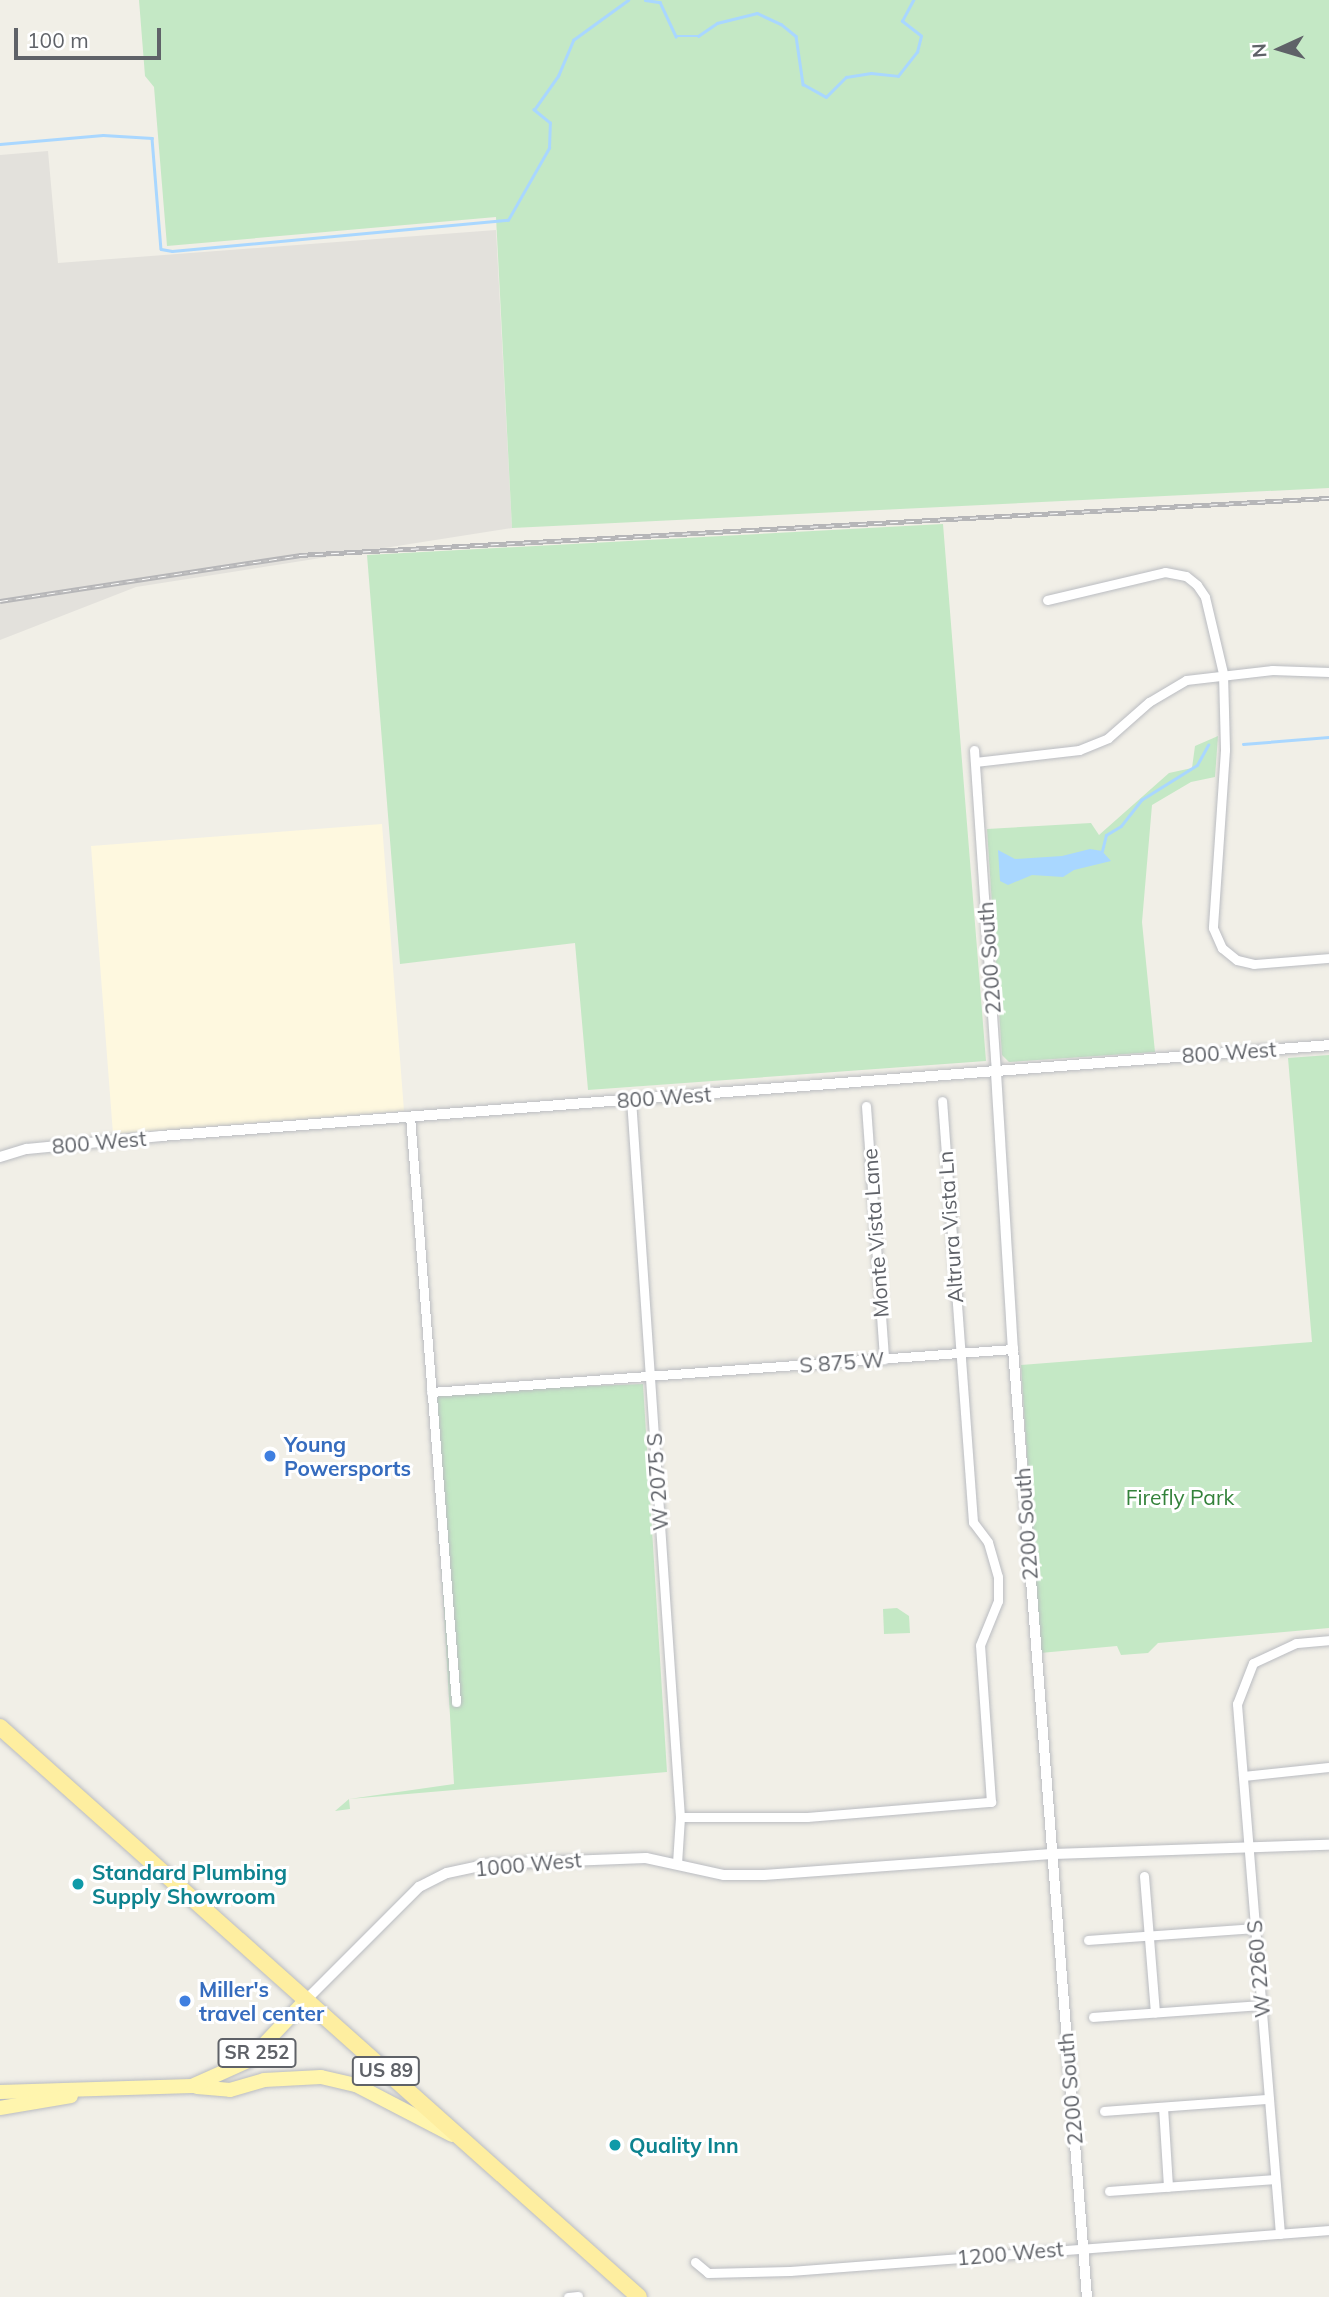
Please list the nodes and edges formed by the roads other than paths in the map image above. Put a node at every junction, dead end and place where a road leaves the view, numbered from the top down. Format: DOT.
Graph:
graph roads {
  1 [pos="1047,600"];
  2 [pos="1329,672"];
  3 [pos="1223,673"];
  4 [pos="974,750"];
  5 [pos="975,762"];
  6 [pos="1329,958"];
  7 [pos="1329,1045"];
  8 [pos="996,1073"];
  9 [pos="631,1099"];
  10 [pos="942,1101"];
  11 [pos="866,1106"];
  12 [pos="410,1116"];
  13 [pos="0,1157"];
  14 [pos="1013,1349"];
  15 [pos="959,1353"];
  16 [pos="884,1359"];
  17 [pos="649,1376"];
  18 [pos="431,1392"];
  19 [pos="1329,1640"];
  20 [pos="456,1702"];
  21 [pos="0,1727"];
  22 [pos="1329,1767"];
  23 [pos="1243,1776"];
  24 [pos="680,1817"];
  25 [pos="1329,1845"];
  26 [pos="1249,1848"];
  27 [pos="1051,1854"];
  28 [pos="677,1864"];
  29 [pos="1144,1876"];
  30 [pos="1255,1928"];
  31 [pos="1149,1936"];
  32 [pos="1088,1941"];
  33 [pos="306,2000"];
  34 [pos="1261,2005"];
  35 [pos="1154,2013"];
  36 [pos="1093,2017"];
  37 [pos="192,2086"];
  38 [pos="52,2091"];
  39 [pos="0,2092"];
  40 [pos="86,2092"];
  41 [pos="1269,2099"];
  42 [pos="0,2102"];
  43 [pos="1163,2107"];
  44 [pos="0,2108"];
  45 [pos="1104,2111"];
  46 [pos="465,2142"];
  47 [pos="1275,2179"];
  48 [pos="1168,2187"];
  49 [pos="1109,2191"];
  50 [pos="1329,2230"];
  51 [pos="1280,2234"];
  52 [pos="1084,2247"];
  53 [pos="695,2262"];
  54 [pos="578,2296"];
  55 [pos="568,2297"];
  56 [pos="639,2297"];
  57 [pos="1087,2297"];
  1 -- 3 [label="street"];
  2 -- 3 [label="street"];
  3 -- 5 [label="street"];
  3 -- 6 [label="street"];
  4 -- 5 [label="street, 2200 South"];
  5 -- 8 [label="street, 2200 South"];
  7 -- 8 [label="street, 800 West"];
  8 -- 9 [label="street, 800 West"];
  8 -- 14 [label="street, 2200 South"];
  9 -- 12 [label="street, 800 West"];
  9 -- 17 [label="street, W 2075 S"];
  10 -- 15 [label="street, Altrura Vista Ln"];
  11 -- 16 [label="street, Monte Vista Lane"];
  12 -- 13 [label="street, 800 West"];
  12 -- 18 [label="street"];
  14 -- 15 [label="street, S 875 W"];
  14 -- 27 [label="street, 2200 South"];
  15 -- 16 [label="street, S 875 W"];
  15 -- 24 [label="street, Altrura Vista Ln"];
  16 -- 17 [label="street, S 875 W"];
  17 -- 18 [label="street, S 875 W"];
  17 -- 24 [label="street, W 2075 S"];
  18 -- 20 [label="street"];
  19 -- 23 [label="street, W 2260 S"];
  21 -- 33 [label="highway, US 89"];
  22 -- 23 [label="street"];
  23 -- 26 [label="street, W 2260 S"];
  24 -- 28 [label="street, W 2075 S"];
  25 -- 26 [label="street, 1000 West"];
  26 -- 27 [label="street, 1000 West"];
  26 -- 30 [label="street, W 2260 S"];
  27 -- 28 [label="street, 1000 West"];
  27 -- 52 [label="street, 2200 South"];
  28 -- 33 [label="street, 1000 West"];
  29 -- 31 [label="street"];
  30 -- 31 [label="street"];
  30 -- 34 [label="street, W 2260 S"];
  31 -- 32 [label="street"];
  31 -- 35 [label="street"];
  33 -- 37 [label="main road, 1000 West / SR 252"];
  33 -- 46 [label="highway, US 89"];
  34 -- 35 [label="street"];
  34 -- 41 [label="street, W 2260 S"];
  35 -- 36 [label="street"];
  37 -- 40 [label="main road, 1000 West / SR 252"];
  37 -- 46 [label="main road"];
  38 -- 39 [label="main road, 1000 West / SR 252"];
  38 -- 40 [label="main road, 1000 West / SR 252"];
  38 -- 42 [label="main road, SR 252"];
  40 -- 44 [label="main road, 1000 West / SR 252"];
  41 -- 43 [label="street"];
  41 -- 47 [label="street, W 2260 S"];
  43 -- 45 [label="street"];
  43 -- 48 [label="street"];
  46 -- 56 [label="highway, US 89"];
  47 -- 48 [label="street"];
  47 -- 51 [label="street, W 2260 S"];
  48 -- 49 [label="street"];
  50 -- 51 [label="street, 1200 West"];
  51 -- 52 [label="street, 1200 West"];
  52 -- 53 [label="street, 1200 West"];
  52 -- 57 [label="street, 2200 South"];
  54 -- 55 [label="street"];
}
